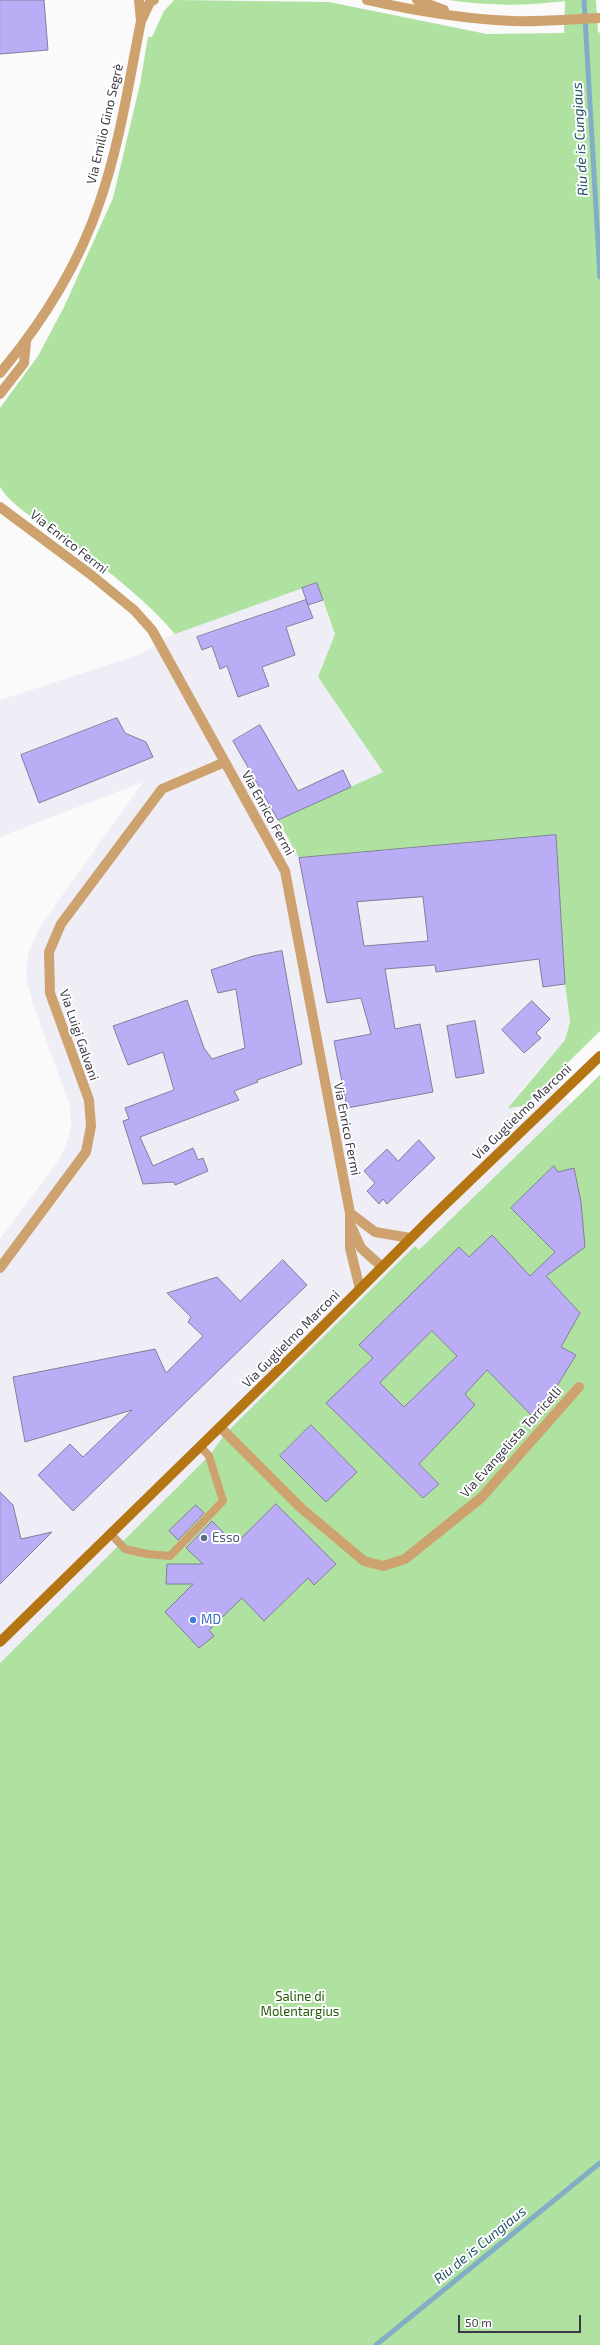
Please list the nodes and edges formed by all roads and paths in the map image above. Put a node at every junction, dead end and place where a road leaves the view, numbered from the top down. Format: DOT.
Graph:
graph roads {
  1 [pos="140,0"];
  2 [pos="367,0"];
  3 [pos="417,0"];
  4 [pos="152,1"];
  5 [pos="459,16"];
  6 [pos="600,18"];
  7 [pos="141,21"];
  8 [pos="26,341"];
  9 [pos="0,373"];
  10 [pos="0,394"];
  11 [pos="2,506"];
  12 [pos="225,762"];
  13 [pos="600,1056"];
  14 [pos="350,1213"];
  15 [pos="350,1224"];
  16 [pos="410,1238"];
  17 [pos="382,1267"];
  18 [pos="0,1268"];
  19 [pos="360,1289"];
  20 [pos="579,1387"];
  21 [pos="220,1427"];
  22 [pos="200,1446"];
  23 [pos="111,1534"];
  24 [pos="0,1642"];
  1 -- 7 [label="street"];
  2 -- 5 [label="street"];
  3 -- 5 [label="street"];
  4 -- 7 [label="street"];
  5 -- 6 [label="street"];
  7 -- 8 [label="street, Via Emilio Gino Segrè"];
  8 -- 9 [label="street, Via Emilio Gino Segrè"];
  8 -- 10 [label="street"];
  11 -- 12 [label="street, Via Enrico Fermi"];
  12 -- 14 [label="street, Via Enrico Fermi"];
  12 -- 18 [label="street, Via Luigi Galvani"];
  13 -- 16 [label="main road, Via Guglielmo Marconi"];
  14 -- 15 [label="street, Via Enrico Fermi"];
  14 -- 16 [label="street"];
  15 -- 17 [label="street"];
  15 -- 19 [label="street, Via Enrico Fermi"];
  16 -- 17 [label="main road, Via Guglielmo Marconi"];
  17 -- 19 [label="main road, Via Guglielmo Marconi"];
  19 -- 21 [label="main road, Via Guglielmo Marconi"];
  20 -- 21 [label="street, Via Evangelista Torricelli"];
  21 -- 22 [label="main road, Via Guglielmo Marconi"];
  22 -- 23 [label="main road, Via Guglielmo Marconi"];
  22 -- 23 [label="lane"];
  23 -- 24 [label="main road, Via Guglielmo Marconi"];
}
